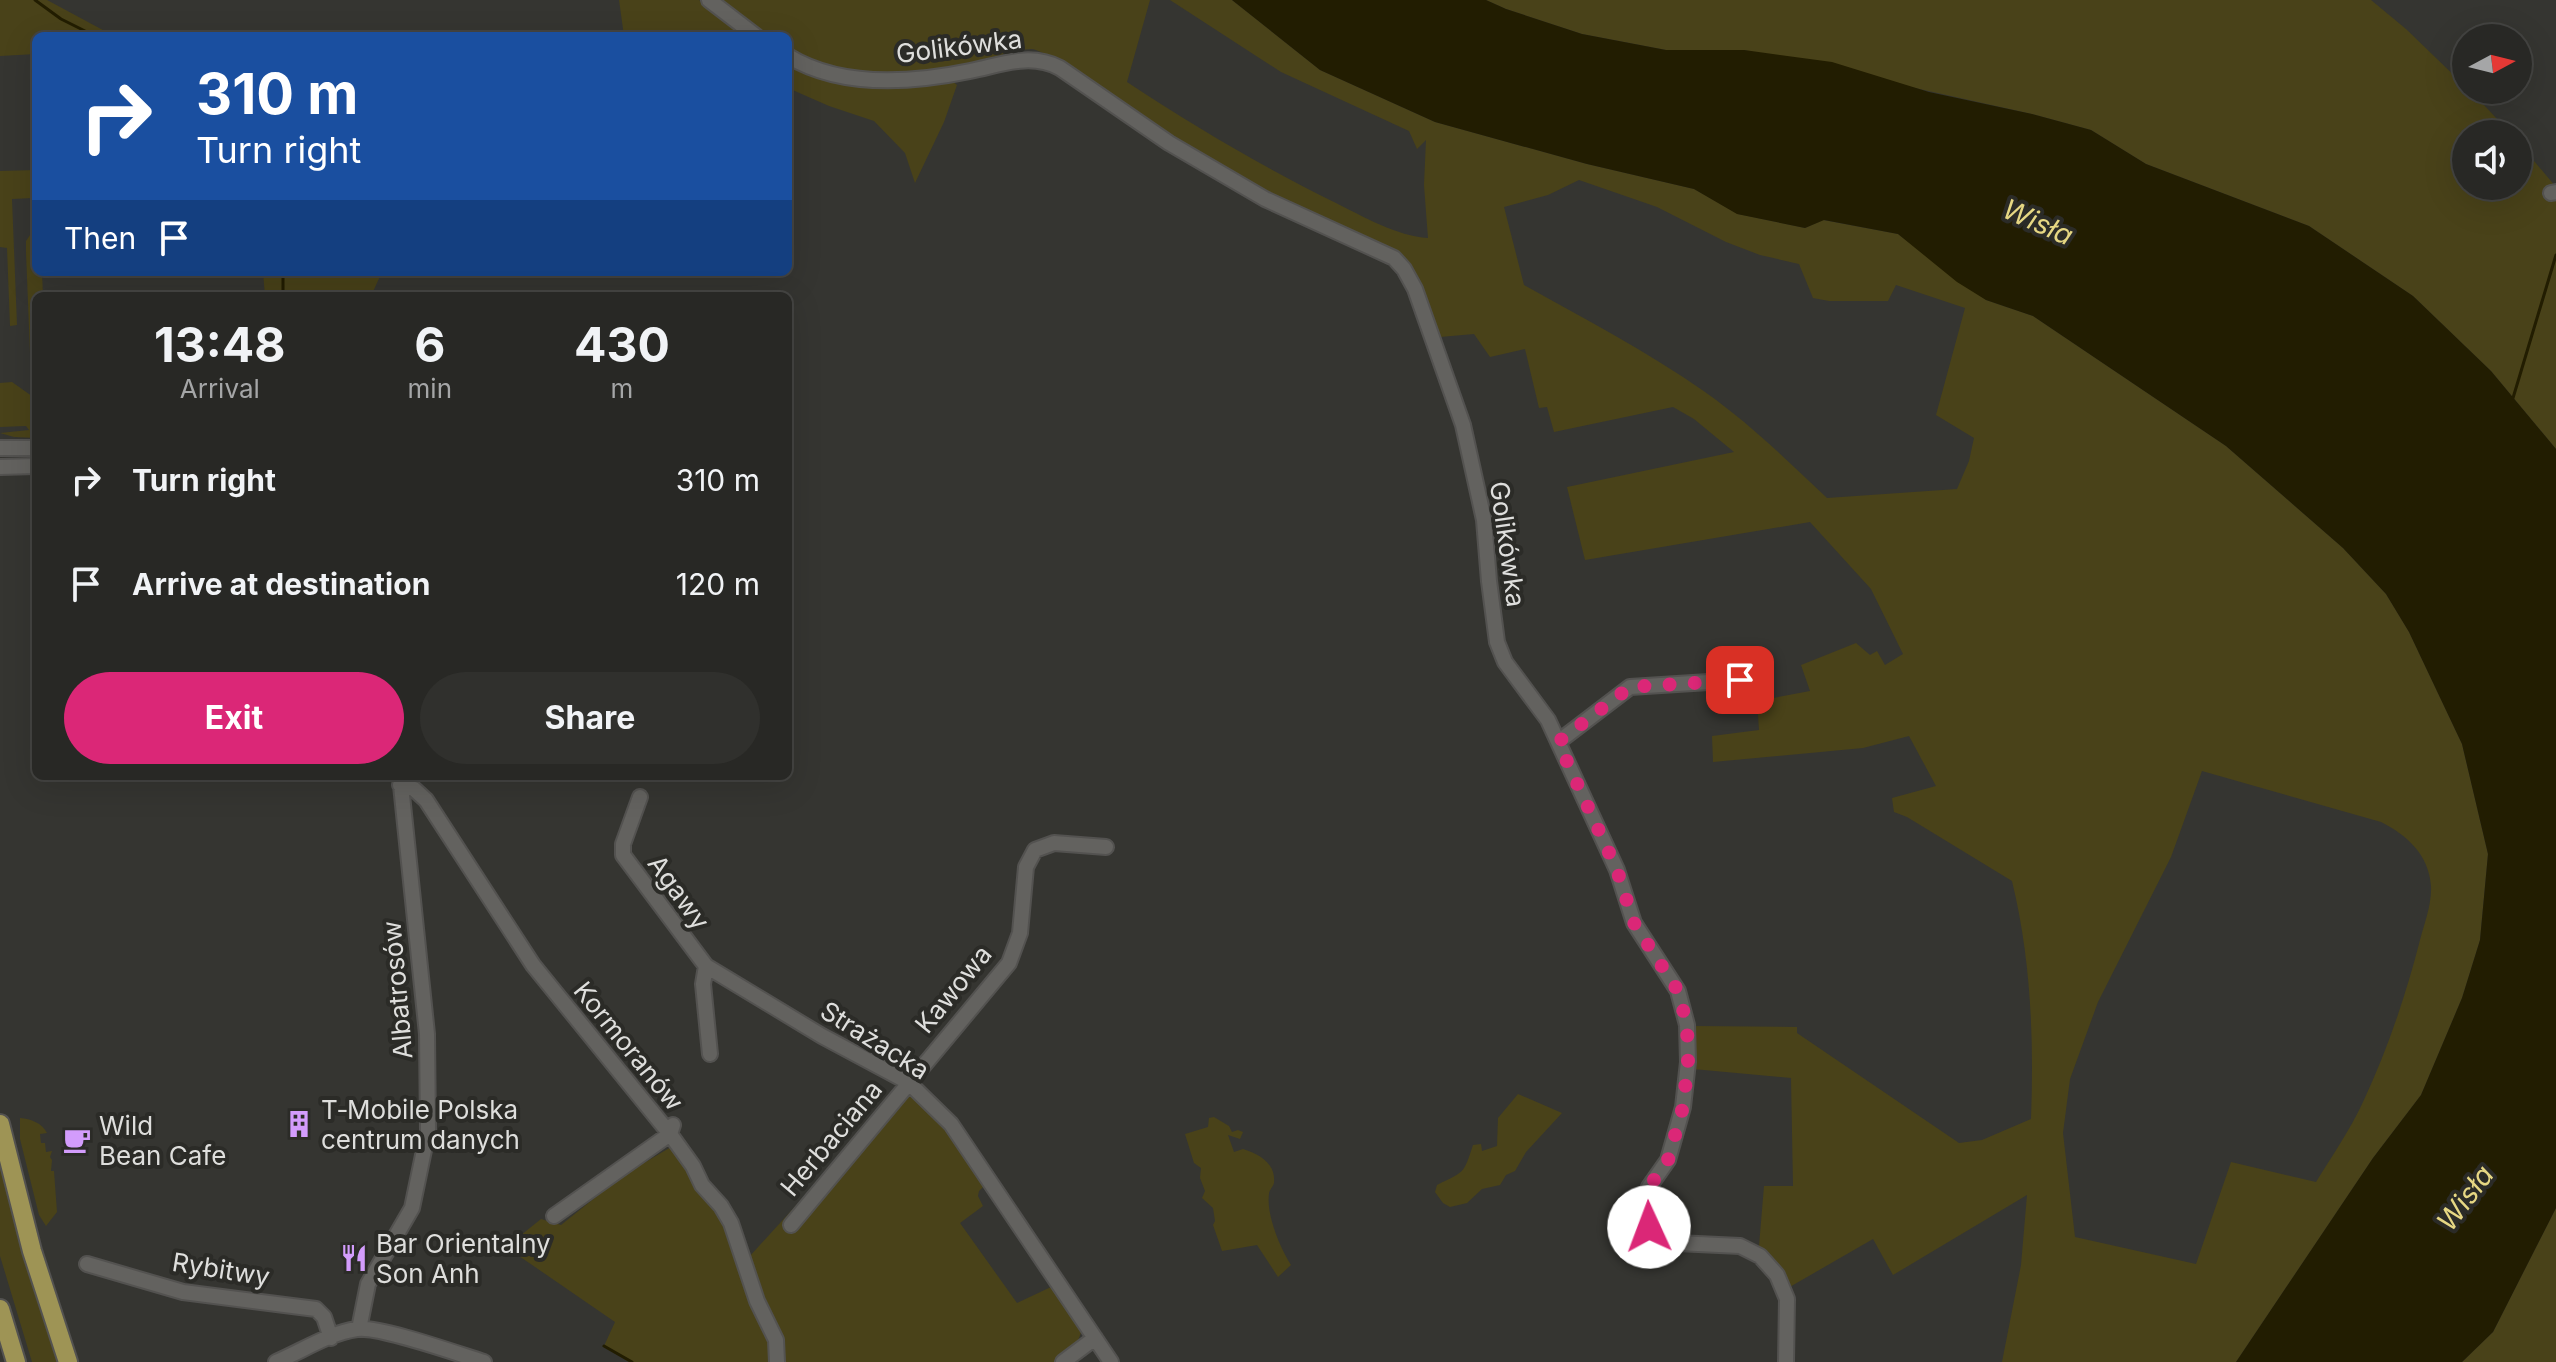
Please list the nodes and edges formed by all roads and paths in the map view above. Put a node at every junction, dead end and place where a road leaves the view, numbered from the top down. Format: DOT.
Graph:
graph roads {
  1 [pos="709,0"];
  2 [pos="751,32"];
  3 [pos="792,58"];
  4 [pos="0,448"];
  5 [pos="32,448"];
  6 [pos="32,466"];
  7 [pos="0,467"];
  8 [pos="1740,680"];
  9 [pos="1558,742"];
  10 [pos="400,781"];
  11 [pos="640,797"];
  12 [pos="1106,847"];
  13 [pos="706,966"];
  14 [pos="710,1054"];
  15 [pos="908,1082"];
  16 [pos="0,1124"];
  17 [pos="672,1130"];
  18 [pos="554,1216"];
  19 [pos="791,1225"];
  20 [pos="87,1264"];
  21 [pos="0,1309"];
  22 [pos="359,1329"];
  23 [pos="331,1338"];
  24 [pos="1095,1338"];
  25 [pos="16,1362"];
  26 [pos="68,1362"];
  27 [pos="276,1362"];
  28 [pos="484,1362"];
  29 [pos="777,1362"];
  30 [pos="1063,1362"];
  31 [pos="1111,1362"];
  32 [pos="1786,1362"];
  1 -- 2 [label="street"];
  3 -- 9 [label="street, Golikówka"];
  4 -- 5 [label="street"];
  6 -- 7 [label="street"];
  8 -- 9 [label="street"];
  9 -- 32 [label="street, Golikówka"];
  10 -- 17 [label="street, Kormoranów"];
  10 -- 22 [label="street, Albatrosów"];
  11 -- 13 [label="street, Agawy"];
  12 -- 15 [label="street, Kawowa"];
  13 -- 14 [label="street"];
  13 -- 15 [label="street, Strażacka"];
  15 -- 19 [label="street, Herbaciana"];
  15 -- 24 [label="street, Strażacka"];
  16 -- 26 [label="main road"];
  17 -- 18 [label="street"];
  17 -- 29 [label="street, Kormoranów"];
  20 -- 23 [label="street, Rybitwy"];
  21 -- 25 [label="main road"];
  22 -- 23 [label="street"];
  22 -- 28 [label="street"];
  23 -- 27 [label="street"];
  24 -- 30 [label="street"];
  24 -- 31 [label="street, Strażacka"];
}
